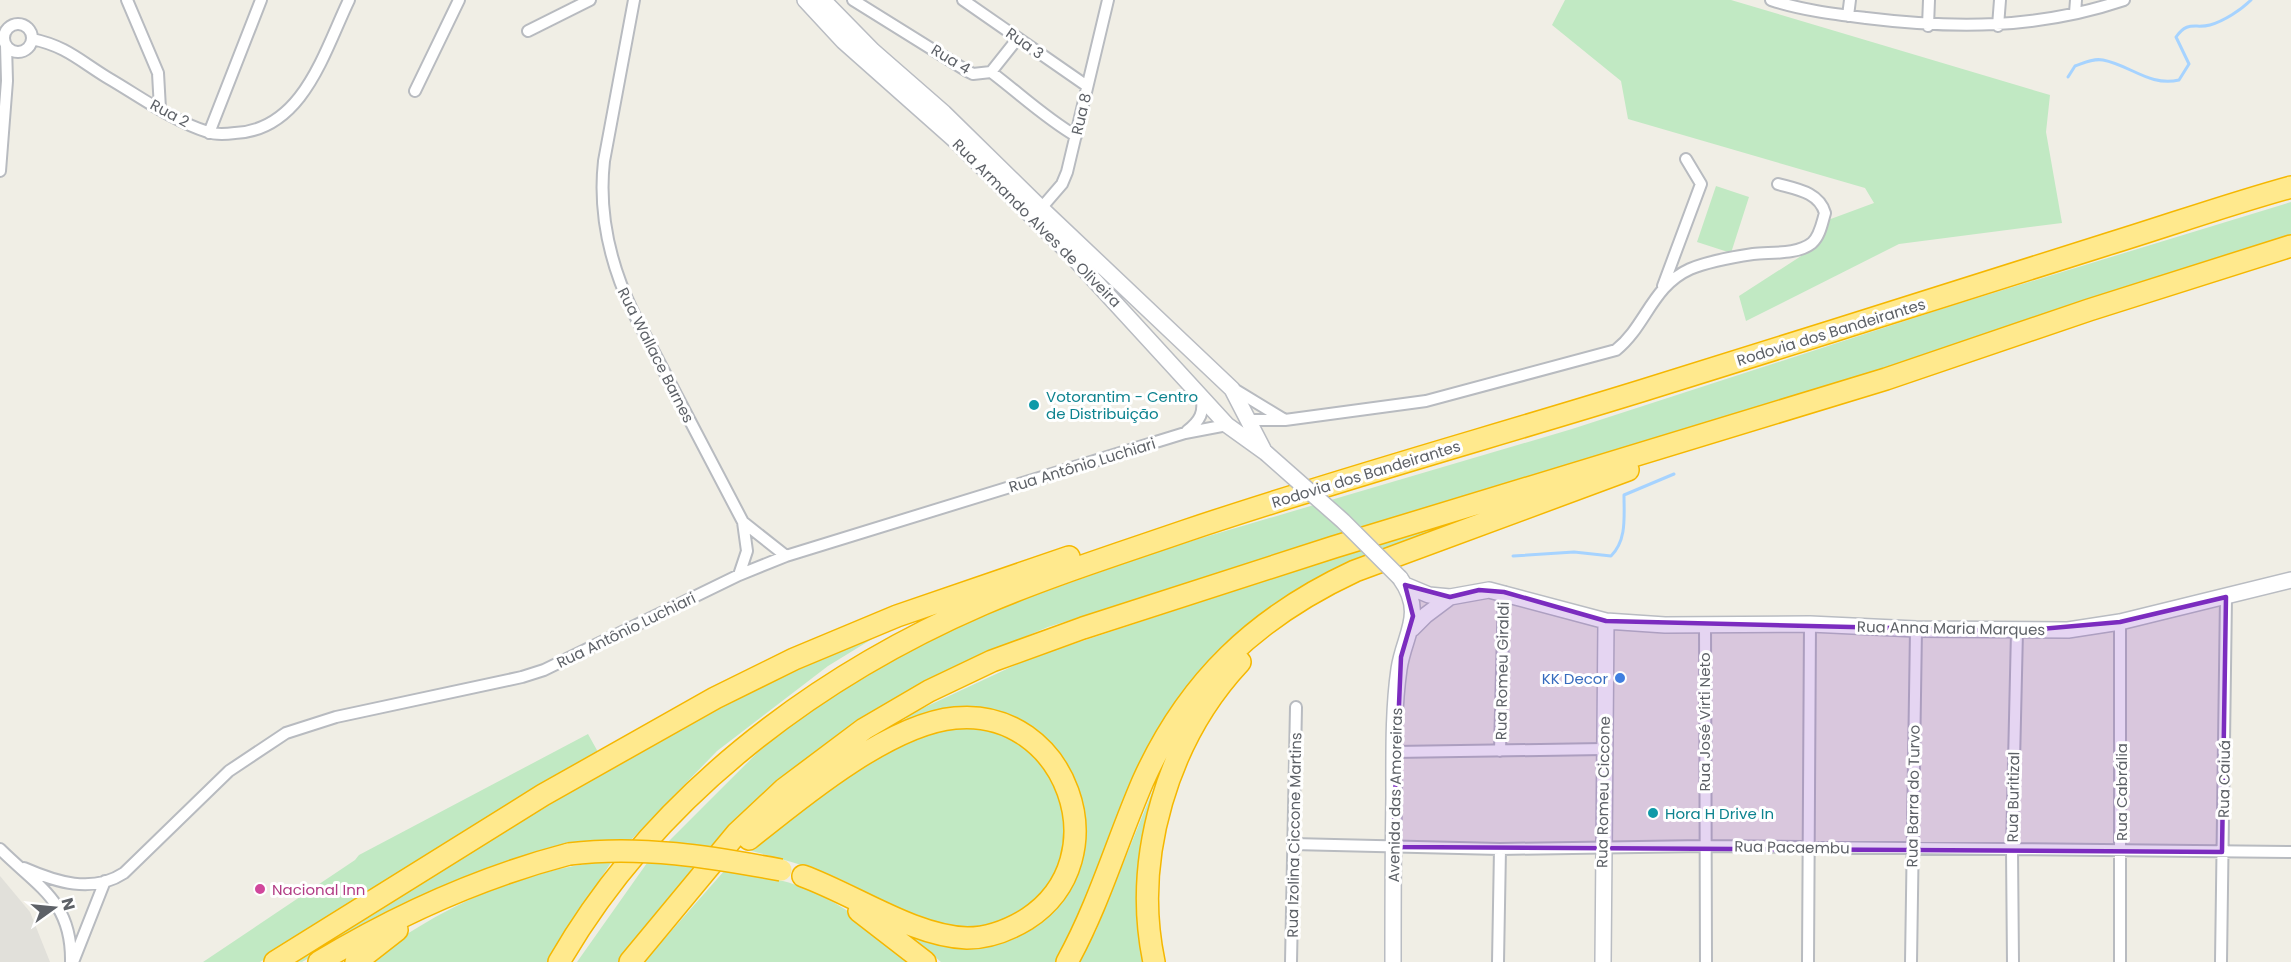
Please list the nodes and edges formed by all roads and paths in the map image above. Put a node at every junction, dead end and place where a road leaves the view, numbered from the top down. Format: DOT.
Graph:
graph roads {
  1 [pos="127,0"];
  2 [pos="261,0"];
  3 [pos="349,0"];
  4 [pos="459,0"];
  5 [pos="590,0"];
  6 [pos="634,0"];
  7 [pos="805,0"];
  8 [pos="823,0"];
  9 [pos="853,0"];
  10 [pos="963,0"];
  11 [pos="1108,0"];
  12 [pos="1773,0"];
  13 [pos="1850,0"];
  14 [pos="1929,0"];
  15 [pos="2000,0"];
  16 [pos="2076,0"];
  17 [pos="2124,0"];
  18 [pos="2075,13"];
  19 [pos="1848,16"];
  20 [pos="0,18"];
  21 [pos="1928,26"];
  22 [pos="1998,26"];
  23 [pos="10,27"];
  24 [pos="528,31"];
  25 [pos="1018,38"];
  26 [pos="32,39"];
  27 [pos="6,45"];
  28 [pos="19,52"];
  29 [pos="991,72"];
  30 [pos="7,81"];
  31 [pos="1087,86"];
  32 [pos="415,91"];
  33 [pos="160,109"];
  34 [pos="209,133"];
  35 [pos="1076,136"];
  36 [pos="1686,159"];
  37 [pos="0,171"];
  38 [pos="1778,184"];
  39 [pos="2291,187"];
  40 [pos="1037,213"];
  41 [pos="2291,246"];
  42 [pos="1662,287"];
  43 [pos="1227,384"];
  44 [pos="1201,394"];
  45 [pos="1792,408"];
  46 [pos="1248,420"];
  47 [pos="1285,420"];
  48 [pos="1227,425"];
  49 [pos="1185,433"];
  50 [pos="1264,451"];
  51 [pos="1286,497"];
  52 [pos="743,522"];
  53 [pos="786,556"];
  54 [pos="1393,556"];
  55 [pos="739,575"];
  56 [pos="2291,580"];
  57 [pos="1403,582"];
  58 [pos="1504,592"];
  59 [pos="1450,597"];
  60 [pos="2226,597"];
  61 [pos="1606,621"];
  62 [pos="2120,622"];
  63 [pos="1810,624"];
  64 [pos="1705,625"];
  65 [pos="1412,629"];
  66 [pos="1916,630"];
  67 [pos="2017,631"];
  68 [pos="1296,707"];
  69 [pos="1604,749"];
  70 [pos="1500,751"];
  71 [pos="1394,752"];
  72 [pos="1293,844"];
  73 [pos="1704,846"];
  74 [pos="1393,847"];
  75 [pos="1809,847"];
  76 [pos="1911,848"];
  77 [pos="2121,848"];
  78 [pos="0,849"];
  79 [pos="1500,849"];
  80 [pos="1602,849"];
  81 [pos="2012,850"];
  82 [pos="2222,852"];
  83 [pos="2291,852"];
  84 [pos="24,868"];
  85 [pos="802,876"];
  86 [pos="105,881"];
  87 [pos="691,887"];
  88 [pos="467,889"];
  89 [pos="72,962"];
  90 [pos="275,962"];
  91 [pos="319,962"];
  92 [pos="356,962"];
  93 [pos="559,962"];
  94 [pos="630,962"];
  95 [pos="925,962"];
  96 [pos="1067,962"];
  97 [pos="1154,962"];
  98 [pos="1291,962"];
  99 [pos="1393,962"];
  100 [pos="1498,962"];
  101 [pos="1603,962"];
  102 [pos="1706,962"];
  103 [pos="1808,962"];
  104 [pos="1911,962"];
  105 [pos="2013,962"];
  106 [pos="2120,962"];
  107 [pos="2221,962"];
  1 -- 33 [label="street"];
  2 -- 34 [label="street"];
  3 -- 34 [label="street, Rua 2"];
  4 -- 32 [label="street"];
  5 -- 24 [label="street"];
  6 -- 52 [label="street, Rua Wallace Barnes"];
  7 -- 40 [label="main road, Rua Armando Alves de Oliveira"];
  8 -- 40 [label="main road, Rua Armando Alves de Oliveira"];
  9 -- 29 [label="street, Rua 4"];
  10 -- 25 [label="street, Rua 3"];
  11 -- 31 [label="street, Rua 8"];
  12 -- 19 [label="street"];
  13 -- 19 [label="street"];
  14 -- 21 [label="street"];
  15 -- 22 [label="street"];
  16 -- 18 [label="street"];
  17 -- 18 [label="street"];
  18 -- 22 [label="street"];
  19 -- 21 [label="street"];
  20 -- 23 [label="street"];
  21 -- 22 [label="street"];
  23 -- 26 [label="street"];
  23 -- 27 [label="street"];
  25 -- 29 [label="street"];
  25 -- 31 [label="street, Rua 3"];
  26 -- 28 [label="street"];
  26 -- 33 [label="street, Rua 2"];
  27 -- 28 [label="street"];
  27 -- 30 [label="street"];
  28 -- 30 [label="street"];
  29 -- 35 [label="street, Rua 4"];
  30 -- 37 [label="street"];
  31 -- 35 [label="street, Rua 8"];
  33 -- 34 [label="street, Rua 2"];
  35 -- 40 [label="street, Rua 8"];
  36 -- 42 [label="street"];
  38 -- 42 [label="street"];
  39 -- 51 [label="highway, Rodovia dos Bandeirantes"];
  40 -- 43 [label="main road, Rua Armando Alves de Oliveira"];
  40 -- 44 [label="main road, Rua Armando Alves de Oliveira"];
  41 -- 45 [label="highway"];
  42 -- 47 [label="street"];
  43 -- 44 [label="main road"];
  43 -- 46 [label="main road, Rua Armando Alves de Oliveira"];
  43 -- 47 [label="street"];
  44 -- 48 [label="main road, Rua Armando Alves de Oliveira"];
  44 -- 49 [label="street"];
  45 -- 54 [label="highway"];
  45 -- 87 [label="highway"];
  46 -- 47 [label="street"];
  46 -- 48 [label="main road"];
  46 -- 50 [label="main road, Rua Armando Alves de Oliveira"];
  48 -- 49 [label="street, Rua Antônio Luchiari"];
  48 -- 50 [label="main road, Rua Armando Alves de Oliveira"];
  49 -- 53 [label="street, Rua Antônio Luchiari"];
  50 -- 57 [label="main road, Rua Armando Alves de Oliveira, bridge"];
  51 -- 90 [label="highway"];
  51 -- 93 [label="highway, Rodovia dos Bandeirantes"];
  52 -- 53 [label="street, Rua Wallace Barnes"];
  52 -- 55 [label="street, Rua Wallace Barnes"];
  53 -- 55 [label="street, Rua Antônio Luchiari"];
  54 -- 96 [label="highway"];
  54 -- 97 [label="highway"];
  55 -- 86 [label="street, Rua Antônio Luchiari"];
  56 -- 60 [label="main road, Rua Anna Maria Marques"];
  57 -- 59 [label="main road, Avenida das Amoreiras"];
  57 -- 65 [label="main road, Avenida das Amoreiras"];
  58 -- 59 [label="main road, Avenida das Amoreiras"];
  58 -- 61 [label="main road, Avenida das Amoreiras"];
  58 -- 70 [label="street, Rua Romeu Giraldi"];
  59 -- 65 [label="main road, Avenida das Amoreiras"];
  60 -- 62 [label="main road, Rua Anna Maria Marques"];
  60 -- 82 [label="street, Rua Caiuá"];
  61 -- 64 [label="main road, Rua Anna Maria Marques"];
  61 -- 69 [label="main road, Rua Romeu Ciccone"];
  62 -- 67 [label="main road, Rua Anna Maria Marques"];
  62 -- 77 [label="street, Rua Cabrália"];
  63 -- 64 [label="main road, Rua Anna Maria Marques"];
  63 -- 66 [label="main road, Rua Anna Maria Marques"];
  63 -- 75 [label="street"];
  64 -- 73 [label="street, Rua José Virti Neto"];
  65 -- 71 [label="main road, Avenida das Amoreiras"];
  66 -- 67 [label="main road, Rua Anna Maria Marques"];
  66 -- 76 [label="street, Rua Barra do Turvo"];
  67 -- 81 [label="street, Rua Buritizal"];
  68 -- 72 [label="street, Rua Izolina Ciccone Martins"];
  69 -- 70 [label="street"];
  69 -- 80 [label="main road, Rua Romeu Ciccone"];
  70 -- 71 [label="street"];
  71 -- 74 [label="main road, Avenida das Amoreiras"];
  72 -- 74 [label="street, Rua Pacaembu"];
  72 -- 98 [label="street, Rua Izolina Ciccone Martins"];
  73 -- 75 [label="street, Rua Pacaembu"];
  73 -- 80 [label="street, Rua Pacaembu"];
  73 -- 102 [label="street, Rua José Virti Neto"];
  74 -- 79 [label="street, Rua Pacaembu"];
  74 -- 99 [label="main road, Avenida das Amoreiras"];
  75 -- 76 [label="street, Rua Pacaembu"];
  75 -- 103 [label="street"];
  76 -- 81 [label="street, Rua Pacaembu"];
  76 -- 104 [label="street, Rua Barra do Turvo"];
  77 -- 81 [label="street, Rua Pacaembu"];
  77 -- 82 [label="street, Rua Pacaembu"];
  77 -- 106 [label="street, Rua Cabrália"];
  78 -- 84 [label="street"];
  79 -- 80 [label="street, Rua Pacaembu"];
  79 -- 100 [label="street"];
  80 -- 101 [label="main road, Rua Romeu Ciccone"];
  81 -- 105 [label="street, Rua Buritizal"];
  82 -- 83 [label="street, Rua Pacaembu"];
  82 -- 107 [label="street, Rua Caiuá"];
  84 -- 86 [label="street, Rua Antônio Luchiari"];
  84 -- 89 [label="street"];
  85 -- 87 [label="highway"];
  85 -- 88 [label="highway, bridge"];
  85 -- 95 [label="highway"];
  86 -- 89 [label="street"];
  87 -- 94 [label="highway"];
  88 -- 91 [label="highway"];
  88 -- 92 [label="highway"];
}
